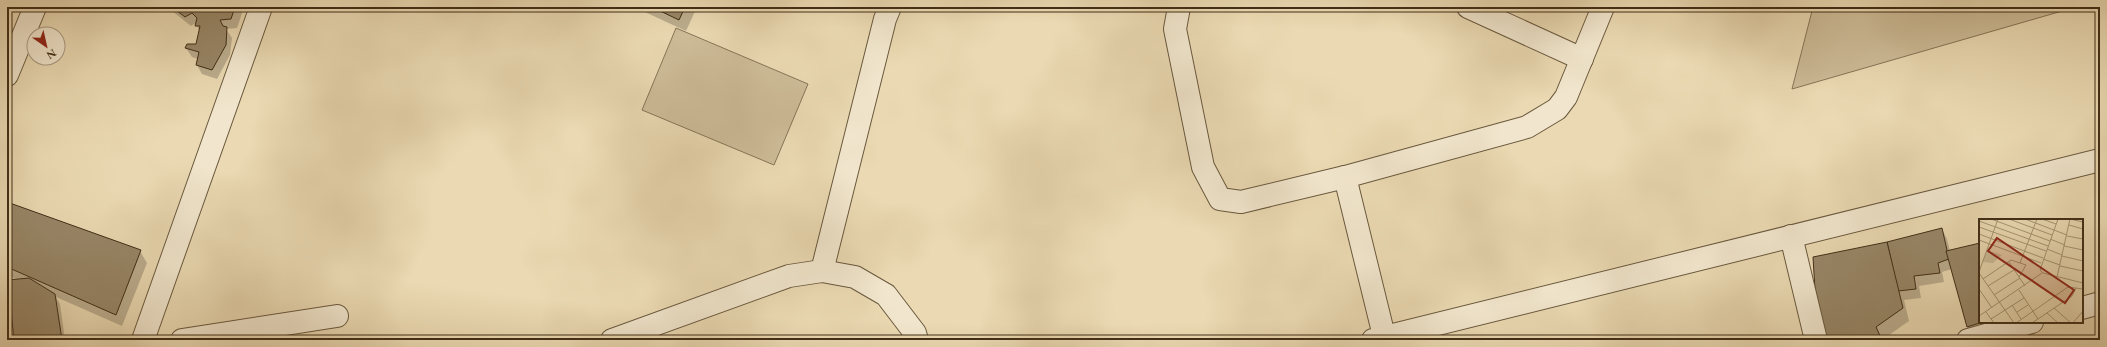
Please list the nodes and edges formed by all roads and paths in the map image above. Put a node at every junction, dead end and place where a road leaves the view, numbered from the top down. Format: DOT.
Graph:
graph roads {
  1 [pos="35,7"];
  2 [pos="261,7"];
  3 [pos="890,7"];
  4 [pos="1179,7"];
  5 [pos="1468,7"];
  6 [pos="1603,7"];
  7 [pos="1582,59"];
  8 [pos="7,75"];
  9 [pos="2100,160"];
  10 [pos="1345,177"];
  11 [pos="1791,236"];
  12 [pos="822,271"];
  13 [pos="2100,303"];
  14 [pos="2083,308"];
  15 [pos="336,316"];
  16 [pos="2028,323"];
  17 [pos="1381,339"];
  18 [pos="143,340"];
  19 [pos="182,340"];
  20 [pos="612,340"];
  21 [pos="917,340"];
  22 [pos="1816,340"];
  23 [pos="1968,340"];
  1 -- 8 [label="street"];
  2 -- 18 [label="street"];
  3 -- 12 [label="street"];
  4 -- 10 [label="street"];
  5 -- 7 [label="street"];
  6 -- 7 [label="street"];
  7 -- 10 [label="street"];
  9 -- 11 [label="street"];
  10 -- 17 [label="street"];
  11 -- 17 [label="street"];
  11 -- 22 [label="street"];
  12 -- 20 [label="street"];
  12 -- 21 [label="street"];
  13 -- 14 [label="street"];
  15 -- 19 [label="street"];
  16 -- 23 [label="street"];
}
